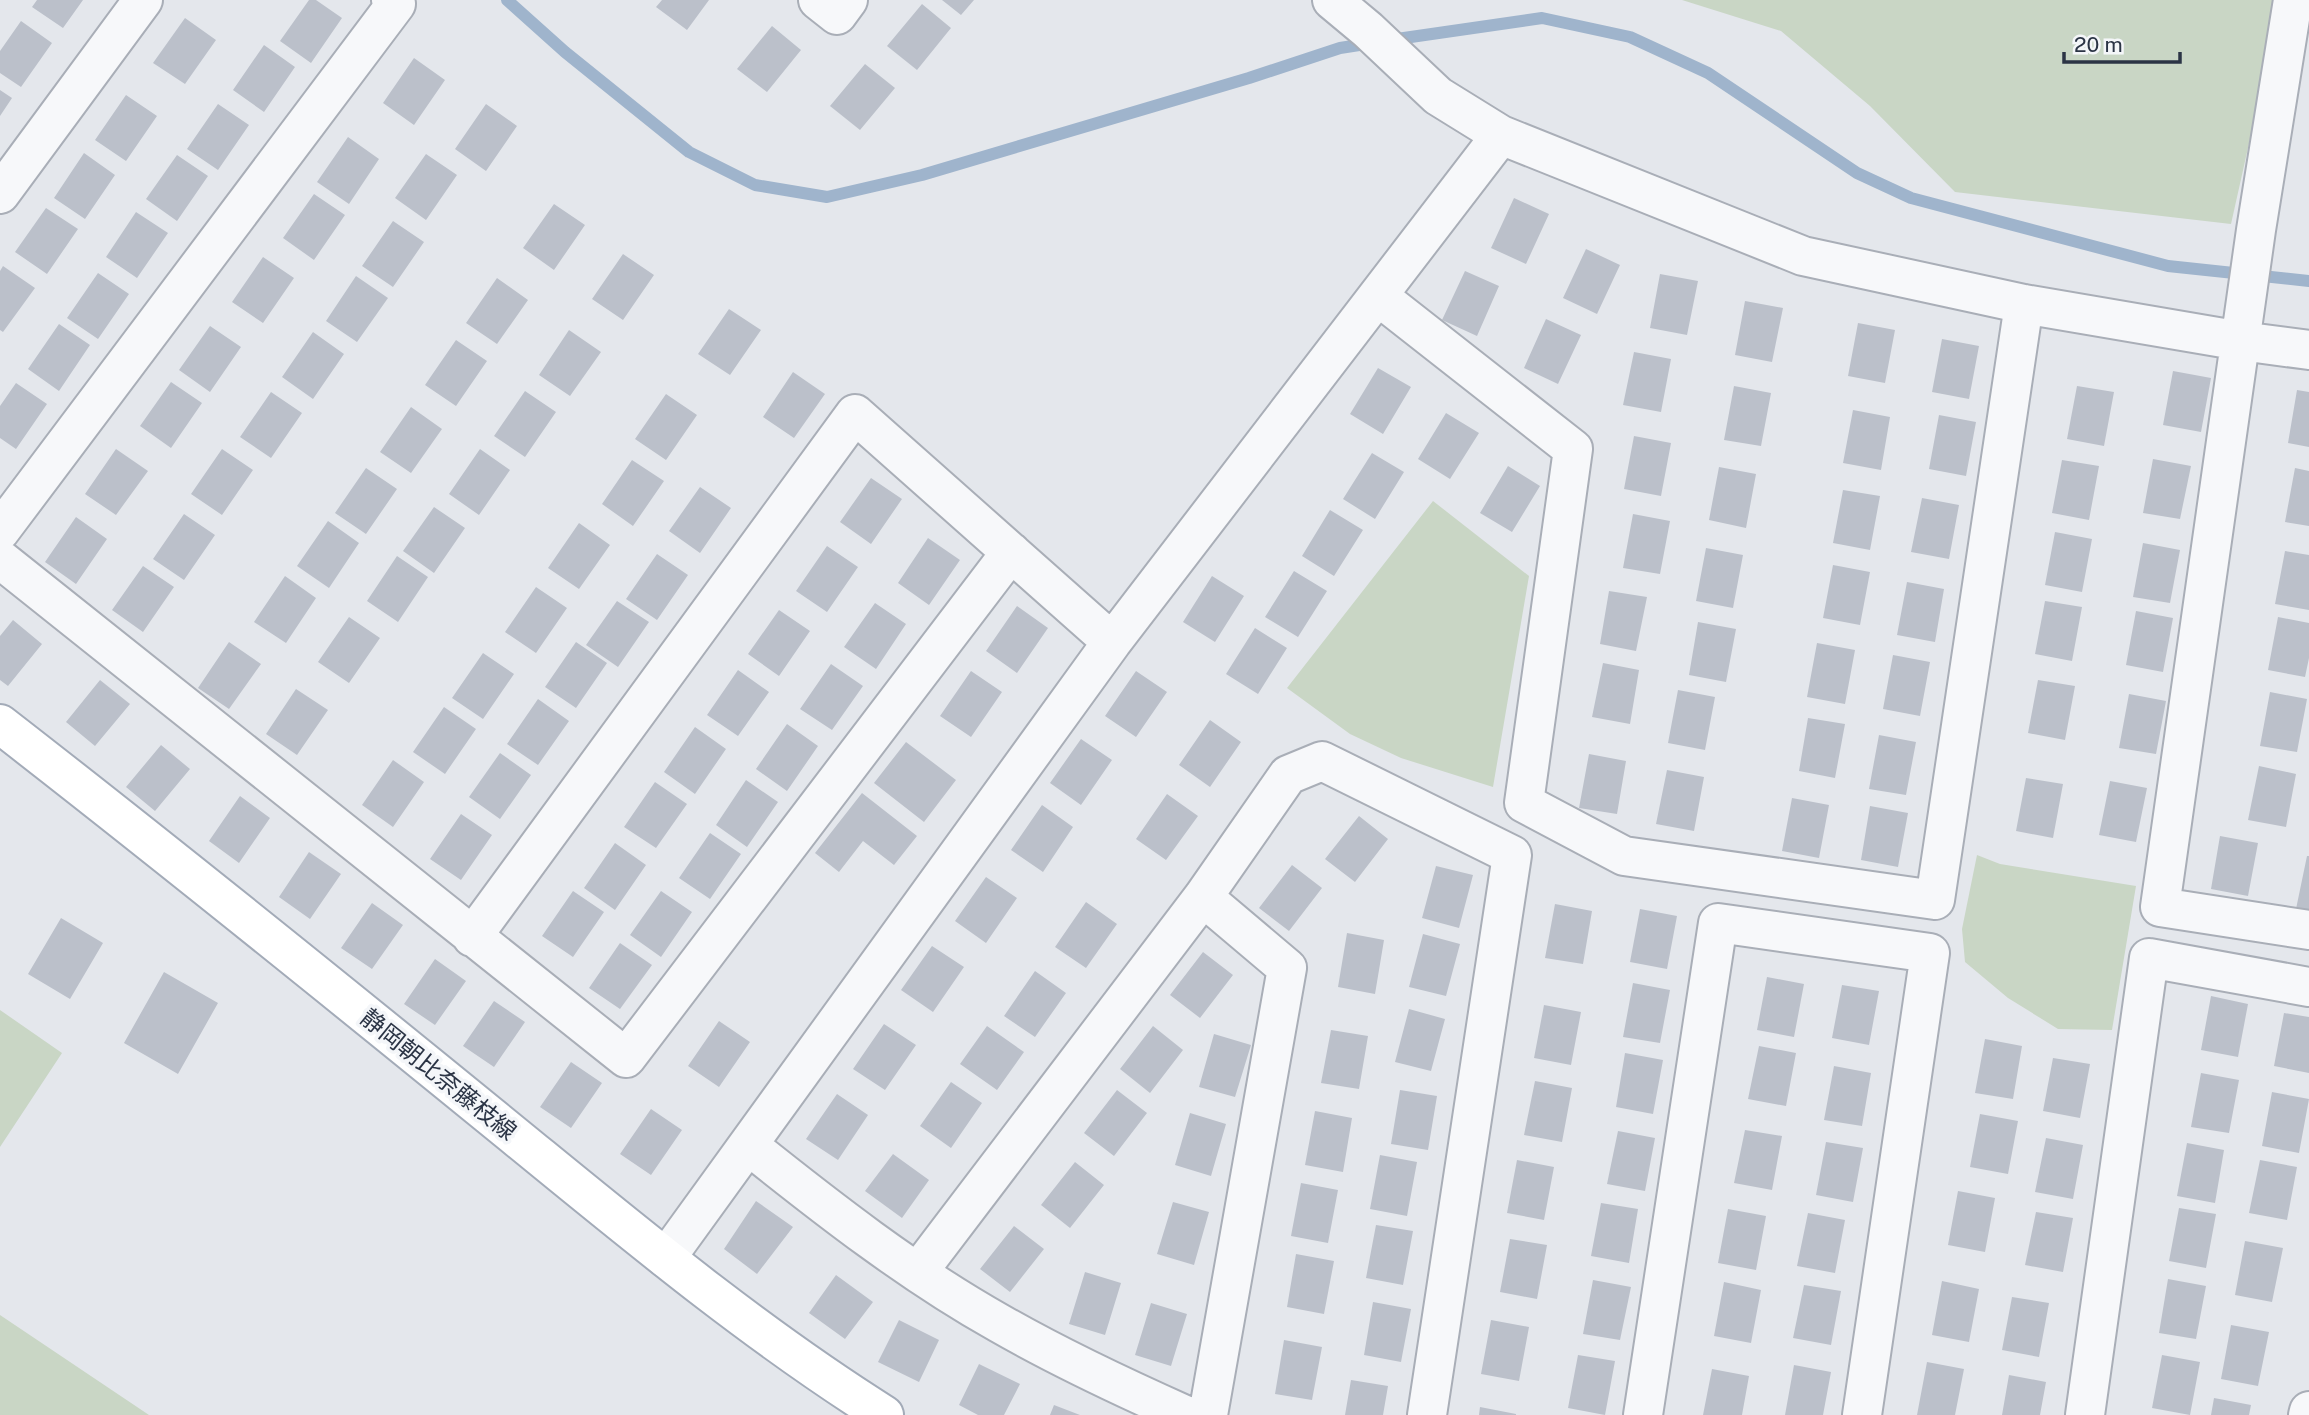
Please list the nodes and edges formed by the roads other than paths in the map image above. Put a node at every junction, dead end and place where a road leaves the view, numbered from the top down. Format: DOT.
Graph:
graph roads {
  1 [pos="143,0"];
  2 [pos="391,0"];
  3 [pos="818,0"];
  4 [pos="848,0"];
  5 [pos="1332,0"];
  6 [pos="2293,0"];
  7 [pos="1501,135"];
  8 [pos="0,194"];
  9 [pos="1378,296"];
  10 [pos="2024,304"];
  11 [pos="2241,341"];
  12 [pos="2309,350"];
  13 [pos="0,531"];
  14 [pos="1011,552"];
  15 [pos="0,559"];
  16 [pos="1112,642"];
  17 [pos="0,724"];
  18 [pos="1203,897"];
  19 [pos="2309,930"];
  20 [pos="472,937"];
  21 [pos="2309,987"];
  22 [pos="748,1145"];
  23 [pos="666,1258"];
  24 [pos="918,1272"];
  25 [pos="884,1415"];
  26 [pos="1185,1415"];
  27 [pos="1208,1415"];
  28 [pos="1427,1415"];
  29 [pos="1643,1415"];
  30 [pos="1862,1415"];
  31 [pos="2085,1415"];
  1 -- 8 [label="street"];
  2 -- 13 [label="street"];
  3 -- 4 [label="street"];
  5 -- 7 [label="street"];
  6 -- 11 [label="street"];
  7 -- 9 [label="street"];
  7 -- 10 [label="street"];
  9 -- 10 [label="street"];
  9 -- 16 [label="street"];
  10 -- 11 [label="street"];
  11 -- 12 [label="street"];
  11 -- 19 [label="street"];
  14 -- 16 [label="street"];
  14 -- 20 [label="street"];
  14 -- 20 [label="street"];
  15 -- 20 [label="street"];
  16 -- 22 [label="street"];
  17 -- 23 [label="main road, 静岡朝比奈藤枝線"];
  18 -- 24 [label="street"];
  18 -- 27 [label="street"];
  18 -- 28 [label="street"];
  21 -- 31 [label="street"];
  22 -- 23 [label="street"];
  22 -- 24 [label="street"];
  23 -- 25 [label="main road, 静岡朝比奈藤枝線"];
  24 -- 26 [label="street"];
  29 -- 30 [label="street"];
}
